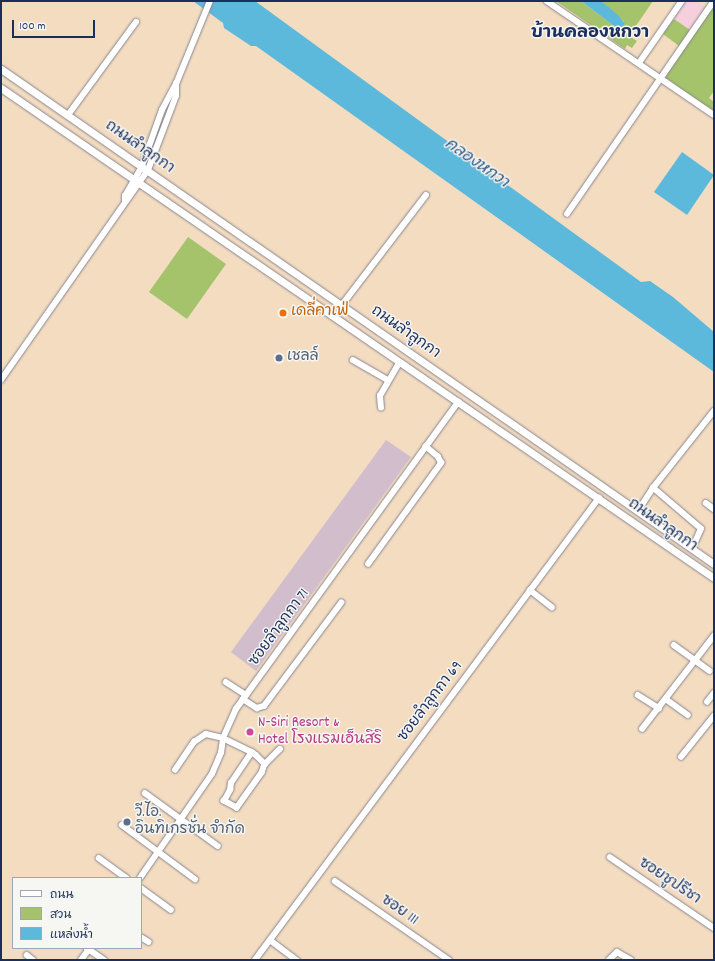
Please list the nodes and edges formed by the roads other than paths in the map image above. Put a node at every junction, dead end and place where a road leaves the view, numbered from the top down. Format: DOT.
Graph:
graph roads {
  1 [pos="210,1"];
  2 [pos="546,1"];
  3 [pos="682,1"];
  4 [pos="714,1"];
  5 [pos="136,22"];
  6 [pos="639,63"];
  7 [pos="1,69"];
  8 [pos="660,78"];
  9 [pos="176,84"];
  10 [pos="1,88"];
  11 [pos="163,109"];
  12 [pos="170,111"];
  13 [pos="68,115"];
  14 [pos="714,115"];
  15 [pos="153,134"];
  16 [pos="161,136"];
  17 [pos="142,166"];
  18 [pos="148,170"];
  19 [pos="134,179"];
  20 [pos="140,183"];
  21 [pos="426,195"];
  22 [pos="125,202"];
  23 [pos="566,214"];
  24 [pos="342,305"];
  25 [pos="353,360"];
  26 [pos="400,362"];
  27 [pos="1,380"];
  28 [pos="388,380"];
  29 [pos="458,402"];
  30 [pos="381,408"];
  31 [pos="714,410"];
  32 [pos="426,447"];
  33 [pos="653,488"];
  34 [pos="599,498"];
  35 [pos="706,503"];
  36 [pos="714,509"];
  37 [pos="638,511"];
  38 [pos="663,529"];
  39 [pos="656,538"];
  40 [pos="692,549"];
  41 [pos="713,562"];
  42 [pos="368,564"];
  43 [pos="714,578"];
  44 [pos="530,590"];
  45 [pos="341,603"];
  46 [pos="552,607"];
  47 [pos="714,636"];
  48 [pos="674,645"];
  49 [pos="695,660"];
  50 [pos="710,671"];
  51 [pos="226,682"];
  52 [pos="714,693"];
  53 [pos="638,695"];
  54 [pos="245,697"];
  55 [pos="666,699"];
  56 [pos="707,702"];
  57 [pos="658,708"];
  58 [pos="688,715"];
  59 [pos="714,716"];
  60 [pos="642,729"];
  61 [pos="223,738"];
  62 [pos="280,749"];
  63 [pos="252,752"];
  64 [pos="681,757"];
  65 [pos="265,764"];
  66 [pos="175,770"];
  67 [pos="145,793"];
  68 [pos="182,821"];
  69 [pos="122,825"];
  70 [pos="218,846"];
  71 [pos="159,852"];
  72 [pos="610,857"];
  73 [pos="98,858"];
  74 [pos="126,877"];
  75 [pos="141,877"];
  76 [pos="195,879"];
  77 [pos="335,881"];
  78 [pos="142,889"];
  79 [pos="171,910"];
  80 [pos="714,928"];
  81 [pos="142,938"];
  82 [pos="270,940"];
  83 [pos="149,942"];
  84 [pos="88,949"];
  85 [pos="90,949"];
  86 [pos="27,955"];
  87 [pos="33,960"];
  88 [pos="81,960"];
  89 [pos="104,960"];
  90 [pos="255,960"];
  91 [pos="297,960"];
  92 [pos="449,960"];
  93 [pos="610,960"];
  94 [pos="631,960"];
  1 -- 9 [label="street"];
  2 -- 6 [label="street"];
  3 -- 6 [label="street"];
  4 -- 8 [label="street"];
  5 -- 13 [label="street"];
  6 -- 8 [label="street"];
  7 -- 13 [label="main road, ถนนลำลูกกา"];
  8 -- 14 [label="street"];
  8 -- 23 [label="street"];
  9 -- 11 [label="street"];
  9 -- 12 [label="street"];
  10 -- 19 [label="main road, ถนนลำลูกกา"];
  11 -- 12 [label="street"];
  11 -- 15 [label="street"];
  12 -- 16 [label="street"];
  13 -- 17 [label="main road, ถนนลำลูกกา"];
  15 -- 16 [label="street"];
  15 -- 17 [label="street"];
  16 -- 18 [label="street"];
  17 -- 18 [label="main road, ถนนลำลูกกา"];
  17 -- 19 [label="street"];
  18 -- 20 [label="street"];
  18 -- 24 [label="main road, ถนนลำลูกกา"];
  19 -- 20 [label="main road, ถนนลำลูกกา"];
  19 -- 22 [label="street"];
  20 -- 22 [label="street"];
  20 -- 26 [label="main road, ถนนลำลูกกา"];
  21 -- 24 [label="street"];
  22 -- 27 [label="street"];
  24 -- 37 [label="main road, ถนนลำลูกกา"];
  25 -- 28 [label="street"];
  26 -- 28 [label="street"];
  26 -- 29 [label="main road, ถนนลำลูกกา"];
  28 -- 30 [label="street"];
  29 -- 32 [label="street, ซอยลำลูกกา 71"];
  29 -- 34 [label="main road, ถนนลำลูกกา"];
  31 -- 33 [label="street"];
  32 -- 42 [label="street"];
  32 -- 54 [label="street, ซอยลำลูกกา 71"];
  33 -- 37 [label="street"];
  33 -- 40 [label="street"];
  34 -- 39 [label="main road, ถนนลำลูกกา"];
  34 -- 44 [label="street, ซอยลำลูกกา 69"];
  35 -- 36 [label="street"];
  37 -- 38 [label="main road, ถนนลำลูกกา"];
  38 -- 39 [label="main road"];
  38 -- 40 [label="main road, ถนนลำลูกกา"];
  39 -- 43 [label="main road, ถนนลำลูกกา"];
  40 -- 41 [label="main road, ถนนลำลูกกา"];
  44 -- 46 [label="street"];
  44 -- 82 [label="street, ซอยลำลูกกา 69"];
  45 -- 54 [label="street"];
  47 -- 49 [label="street"];
  48 -- 49 [label="street"];
  49 -- 50 [label="street"];
  49 -- 55 [label="street"];
  51 -- 54 [label="street"];
  52 -- 56 [label="street"];
  53 -- 57 [label="street"];
  54 -- 61 [label="street, ซอยลำลูกกา 71"];
  55 -- 57 [label="street"];
  55 -- 58 [label="street"];
  57 -- 60 [label="street"];
  59 -- 64 [label="street"];
  61 -- 63 [label="street"];
  61 -- 66 [label="street"];
  61 -- 68 [label="street, ซอยลำลูกกา 71"];
  62 -- 65 [label="street"];
  63 -- 65 [label="street"];
  63 -- 65 [label="street"];
  67 -- 68 [label="street"];
  68 -- 70 [label="street"];
  68 -- 71 [label="street, ซอยลำลูกกา 71"];
  69 -- 71 [label="street"];
  71 -- 75 [label="street, ซอยลำลูกกา 71"];
  71 -- 76 [label="street"];
  72 -- 80 [label="street, ซอยชูปรีชา"];
  73 -- 74 [label="street"];
  77 -- 92 [label="street, ซอย 111"];
  78 -- 79 [label="street"];
  81 -- 83 [label="street"];
  82 -- 90 [label="street, ซอยลำลูกกา 69"];
  82 -- 91 [label="street"];
  84 -- 88 [label="street"];
  85 -- 89 [label="street"];
  86 -- 87 [label="street"];
  93 -- 94 [label="street"];
}
